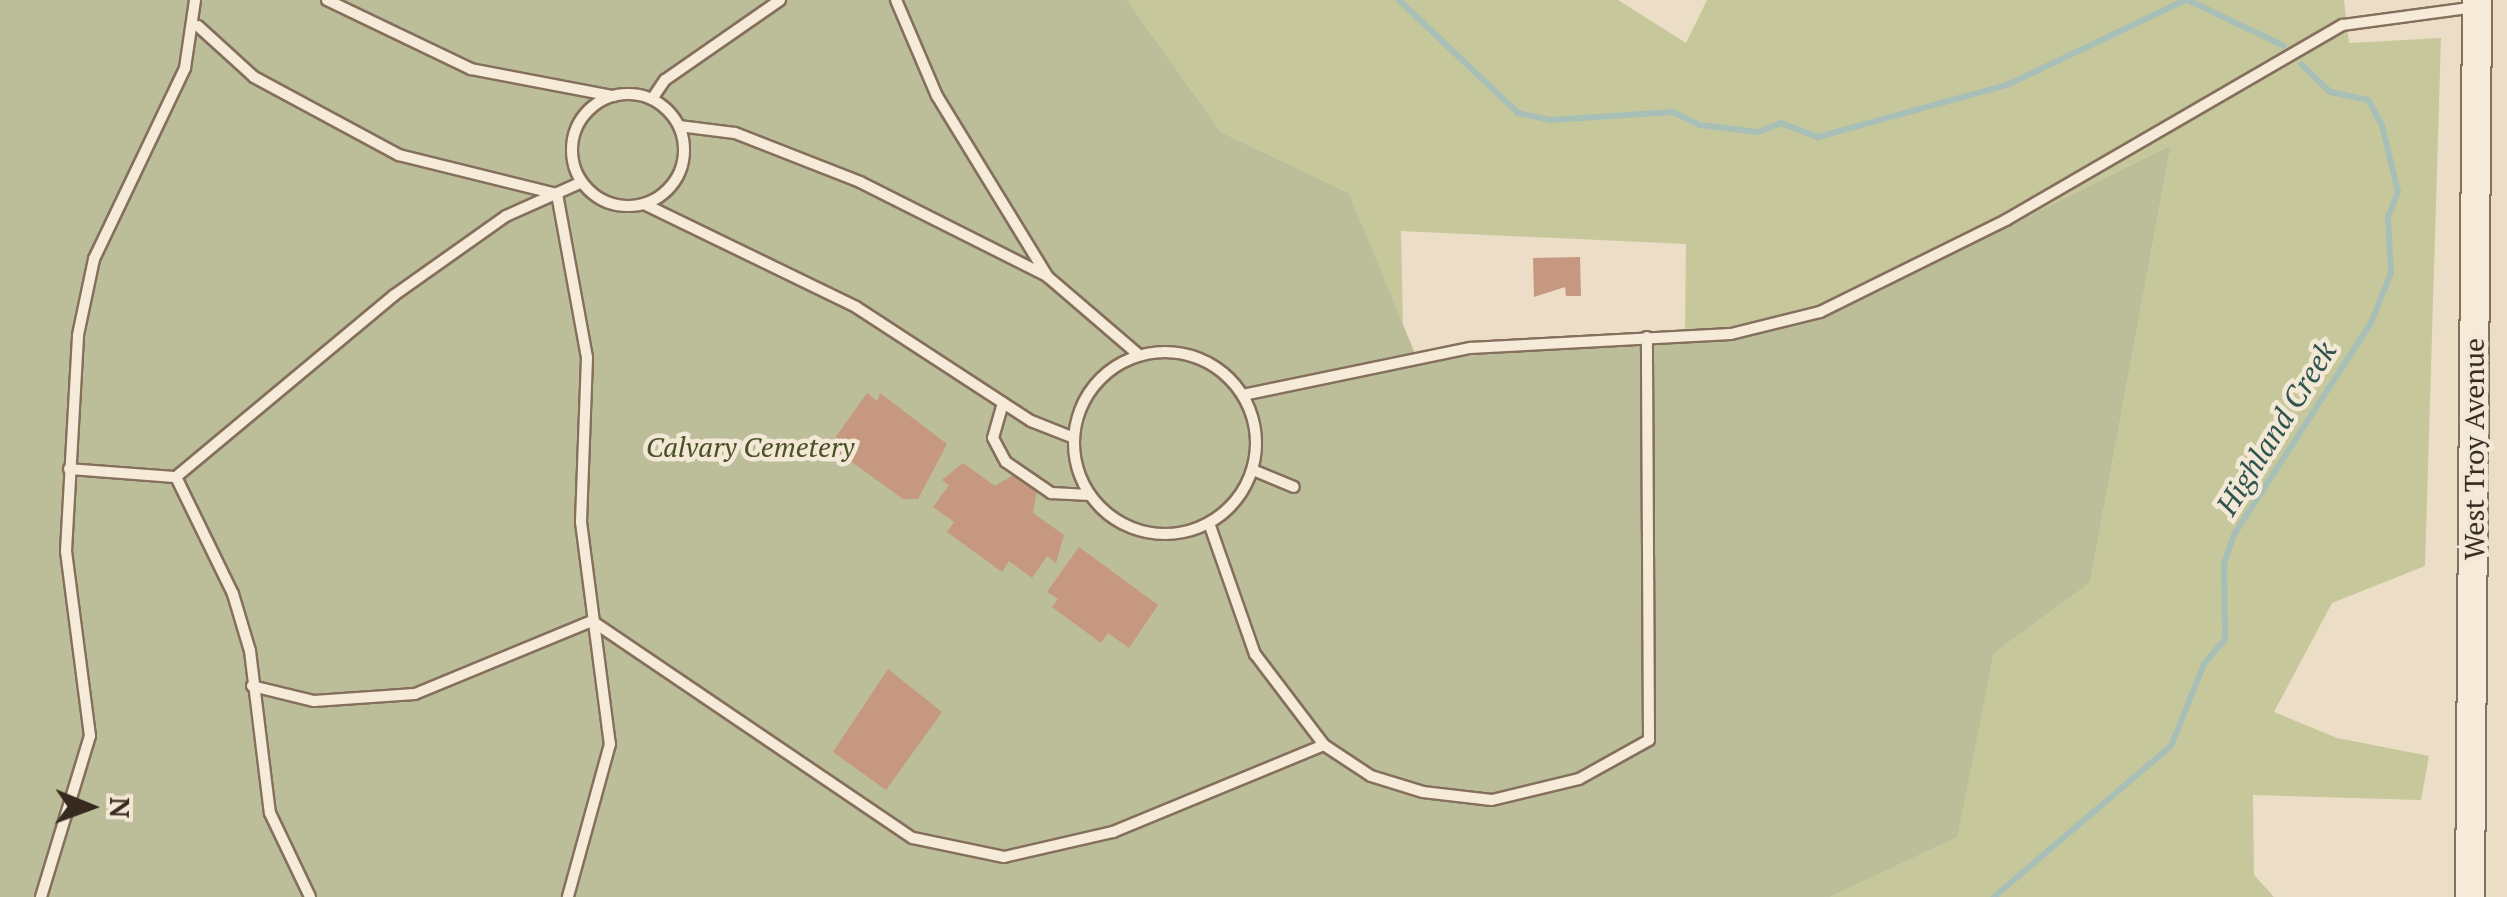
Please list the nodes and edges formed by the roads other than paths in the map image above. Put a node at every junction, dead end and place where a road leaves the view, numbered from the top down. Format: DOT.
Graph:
graph roads {
  1 [pos="195,0"];
  2 [pos="327,0"];
  3 [pos="780,0"];
  4 [pos="896,0"];
  5 [pos="2476,4"];
  6 [pos="198,26"];
  7 [pos="614,96"];
  8 [pos="652,99"];
  9 [pos="679,126"];
  10 [pos="582,182"];
  11 [pos="557,194"];
  12 [pos="644,204"];
  13 [pos="1048,277"];
  14 [pos="1647,337"];
  15 [pos="1139,355"];
  16 [pos="1243,395"];
  17 [pos="1003,402"];
  18 [pos="1074,438"];
  19 [pos="69,469"];
  20 [pos="1253,470"];
  21 [pos="176,477"];
  22 [pos="1294,488"];
  23 [pos="1090,495"];
  24 [pos="1209,523"];
  25 [pos="592,621"];
  26 [pos="252,686"];
  27 [pos="1324,745"];
  28 [pos="41,897"];
  29 [pos="310,897"];
  30 [pos="568,897"];
  31 [pos="2470,897"];
  1 -- 6 [label="lane"];
  2 -- 7 [label="lane"];
  3 -- 8 [label="lane"];
  4 -- 13 [label="lane"];
  5 -- 14 [label="lane"];
  5 -- 31 [label="main road, West Troy Avenue"];
  6 -- 11 [label="lane"];
  6 -- 19 [label="lane"];
  7 -- 8 [label="lane"];
  7 -- 10 [label="lane"];
  8 -- 9 [label="lane"];
  9 -- 12 [label="lane"];
  9 -- 13 [label="lane"];
  10 -- 11 [label="lane"];
  10 -- 12 [label="lane"];
  11 -- 21 [label="lane"];
  11 -- 25 [label="lane"];
  12 -- 17 [label="lane"];
  13 -- 15 [label="lane"];
  14 -- 16 [label="lane"];
  14 -- 27 [label="lane"];
  15 -- 16 [label="lane"];
  15 -- 18 [label="lane"];
  16 -- 20 [label="lane"];
  17 -- 18 [label="lane"];
  17 -- 23 [label="lane"];
  18 -- 23 [label="lane"];
  19 -- 21 [label="lane"];
  19 -- 28 [label="lane"];
  20 -- 22 [label="lane"];
  20 -- 24 [label="lane"];
  21 -- 26 [label="lane"];
  23 -- 24 [label="lane"];
  24 -- 27 [label="lane"];
  25 -- 26 [label="lane"];
  25 -- 27 [label="lane"];
  25 -- 30 [label="lane"];
  26 -- 29 [label="lane"];
}
